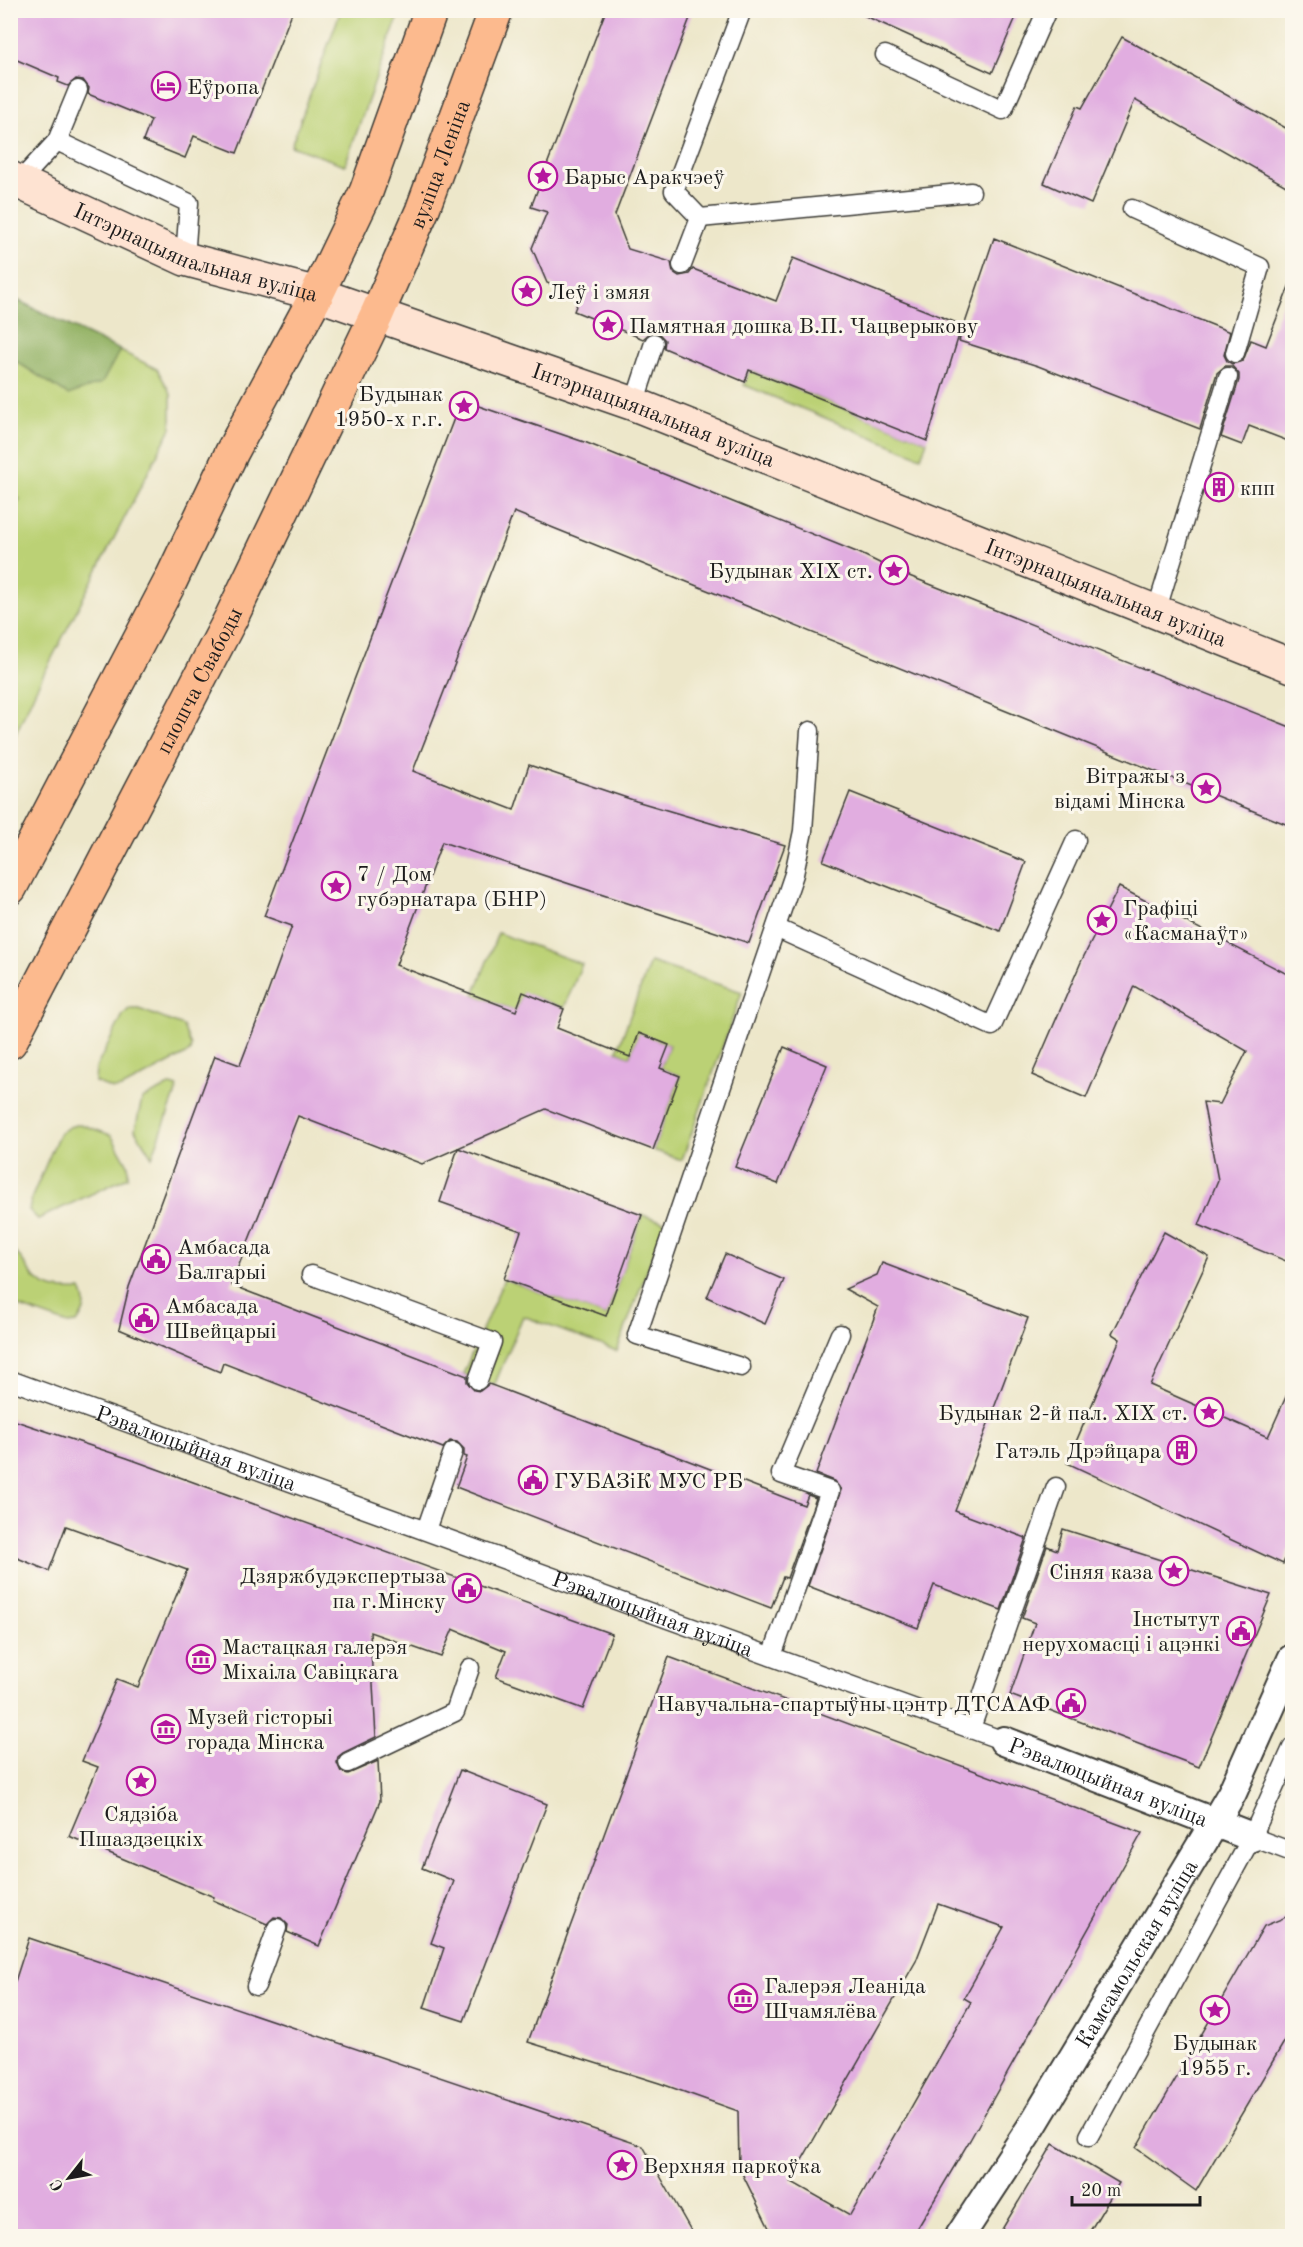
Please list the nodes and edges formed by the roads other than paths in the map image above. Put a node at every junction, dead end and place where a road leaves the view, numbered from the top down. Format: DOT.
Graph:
graph roads {
  1 [pos="431,10"];
  2 [pos="496,10"];
  3 [pos="742,10"];
  4 [pos="1047,10"];
  5 [pos="885,55"];
  6 [pos="78,90"];
  7 [pos="57,141"];
  8 [pos="15,180"];
  9 [pos="971,192"];
  10 [pos="1132,209"];
  11 [pos="700,218"];
  12 [pos="185,259"];
  13 [pos="682,265"];
  14 [pos="317,294"];
  15 [pos="377,314"];
  16 [pos="654,343"];
  17 [pos="1235,353"];
  18 [pos="1228,377"];
  19 [pos="634,404"];
  20 [pos="1156,612"];
  21 [pos="1293,666"];
  22 [pos="810,731"];
  23 [pos="1076,840"];
  24 [pos="10,888"];
  25 [pos="776,928"];
  26 [pos="10,1042"];
  27 [pos="311,1275"];
  28 [pos="840,1334"];
  29 [pos="741,1367"];
  30 [pos="10,1380"];
  31 [pos="478,1380"];
  32 [pos="453,1452"];
  33 [pos="1056,1487"];
  34 [pos="426,1530"];
  35 [pos="772,1656"];
  36 [pos="1293,1659"];
  37 [pos="470,1668"];
  38 [pos="971,1728"];
  39 [pos="1004,1741"];
  40 [pos="1293,1748"];
  41 [pos="348,1763"];
  42 [pos="1215,1822"];
  43 [pos="1252,1837"];
  44 [pos="1293,1852"];
  45 [pos="277,1928"];
  46 [pos="256,1986"];
  47 [pos="1089,2136"];
  48 [pos="960,2236"];
  1 -- 14 [label="main road"];
  2 -- 15 [label="main road, вуліца Леніна"];
  3 -- 11 [label="lane"];
  4 -- 5 [label="lane"];
  6 -- 7 [label="lane"];
  7 -- 8 [label="lane"];
  7 -- 12 [label="lane"];
  8 -- 12 [label="main road, Інтэрнацыянальная вуліца"];
  9 -- 11 [label="lane"];
  10 -- 17 [label="lane"];
  11 -- 13 [label="lane"];
  12 -- 14 [label="main road, Інтэрнацыянальная вуліца"];
  14 -- 15 [label="main road, Інтэрнацыянальная вуліца"];
  14 -- 24 [label="main road"];
  15 -- 19 [label="main road, Інтэрнацыянальная вуліца"];
  15 -- 26 [label="main road, плошча Свабоды"];
  16 -- 19 [label="lane"];
  18 -- 20 [label="lane"];
  19 -- 20 [label="main road, Інтэрнацыянальная вуліца"];
  20 -- 21 [label="main road, Інтэрнацыянальная вуліца"];
  22 -- 25 [label="lane"];
  23 -- 25 [label="lane"];
  25 -- 29 [label="lane"];
  27 -- 31 [label="lane"];
  28 -- 35 [label="lane"];
  30 -- 34 [label="lane, Рэвалюцыйная вуліца"];
  32 -- 34 [label="lane"];
  33 -- 38 [label="lane"];
  34 -- 35 [label="lane, Рэвалюцыйная вуліца"];
  35 -- 38 [label="lane, Рэвалюцыйная вуліца"];
  36 -- 42 [label="street, Камсамольская вуліца"];
  37 -- 41 [label="lane"];
  38 -- 39 [label="lane, Рэвалюцыйная вуліца"];
  39 -- 42 [label="street, Рэвалюцыйная вуліца"];
  40 -- 43 [label="lane, Камсамольская вуліца"];
  42 -- 43 [label="street, Рэвалюцыйная вуліца"];
  42 -- 48 [label="street, Камсамольская вуліца"];
  43 -- 44 [label="lane, Рэвалюцыйная вуліца"];
  43 -- 47 [label="lane, Камсамольская вуліца"];
  45 -- 46 [label="lane"];
}
